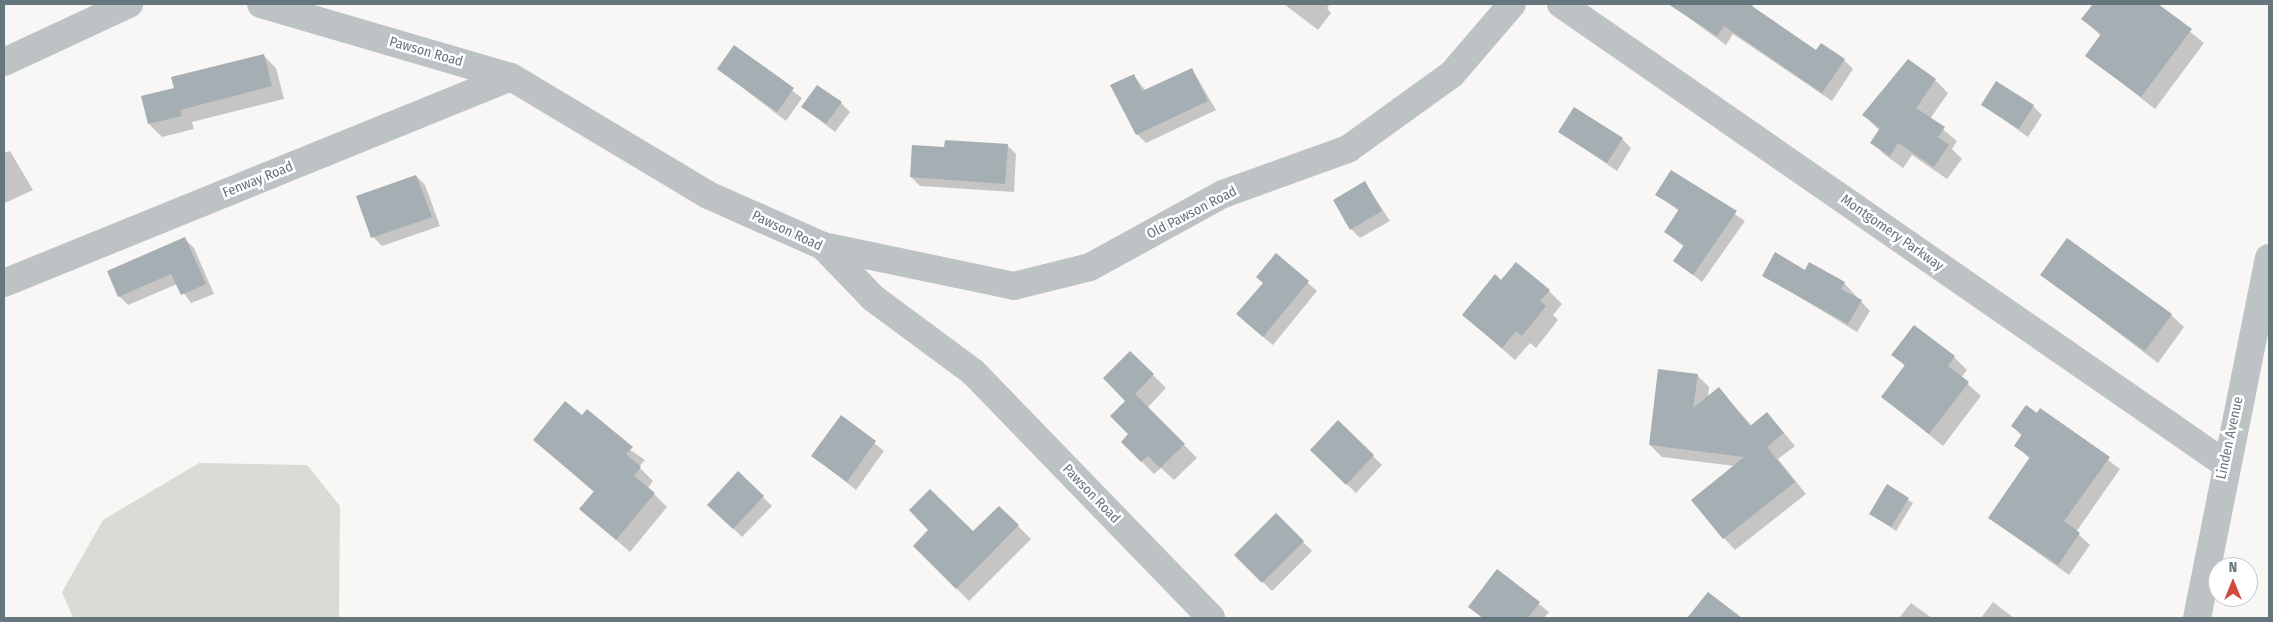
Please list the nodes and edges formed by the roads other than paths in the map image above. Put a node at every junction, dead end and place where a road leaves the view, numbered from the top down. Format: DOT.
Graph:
graph roads {
  1 [pos="129,4"];
  2 [pos="261,4"];
  3 [pos="1512,4"];
  4 [pos="1560,4"];
  5 [pos="4,62"];
  6 [pos="511,77"];
  7 [pos="823,246"];
  8 [pos="2269,258"];
  9 [pos="4,283"];
  10 [pos="2224,463"];
  11 [pos="1211,618"];
  12 [pos="2197,618"];
  1 -- 5 [label="street"];
  2 -- 6 [label="street, Pawson Road"];
  3 -- 7 [label="street, Old Pawson Road"];
  4 -- 10 [label="street, Montgomery Parkway"];
  6 -- 7 [label="street, Pawson Road"];
  6 -- 9 [label="street, Fenway Road"];
  7 -- 11 [label="street, Pawson Road"];
  8 -- 10 [label="street, Linden Avenue"];
  10 -- 12 [label="street, Linden Avenue"];
}
